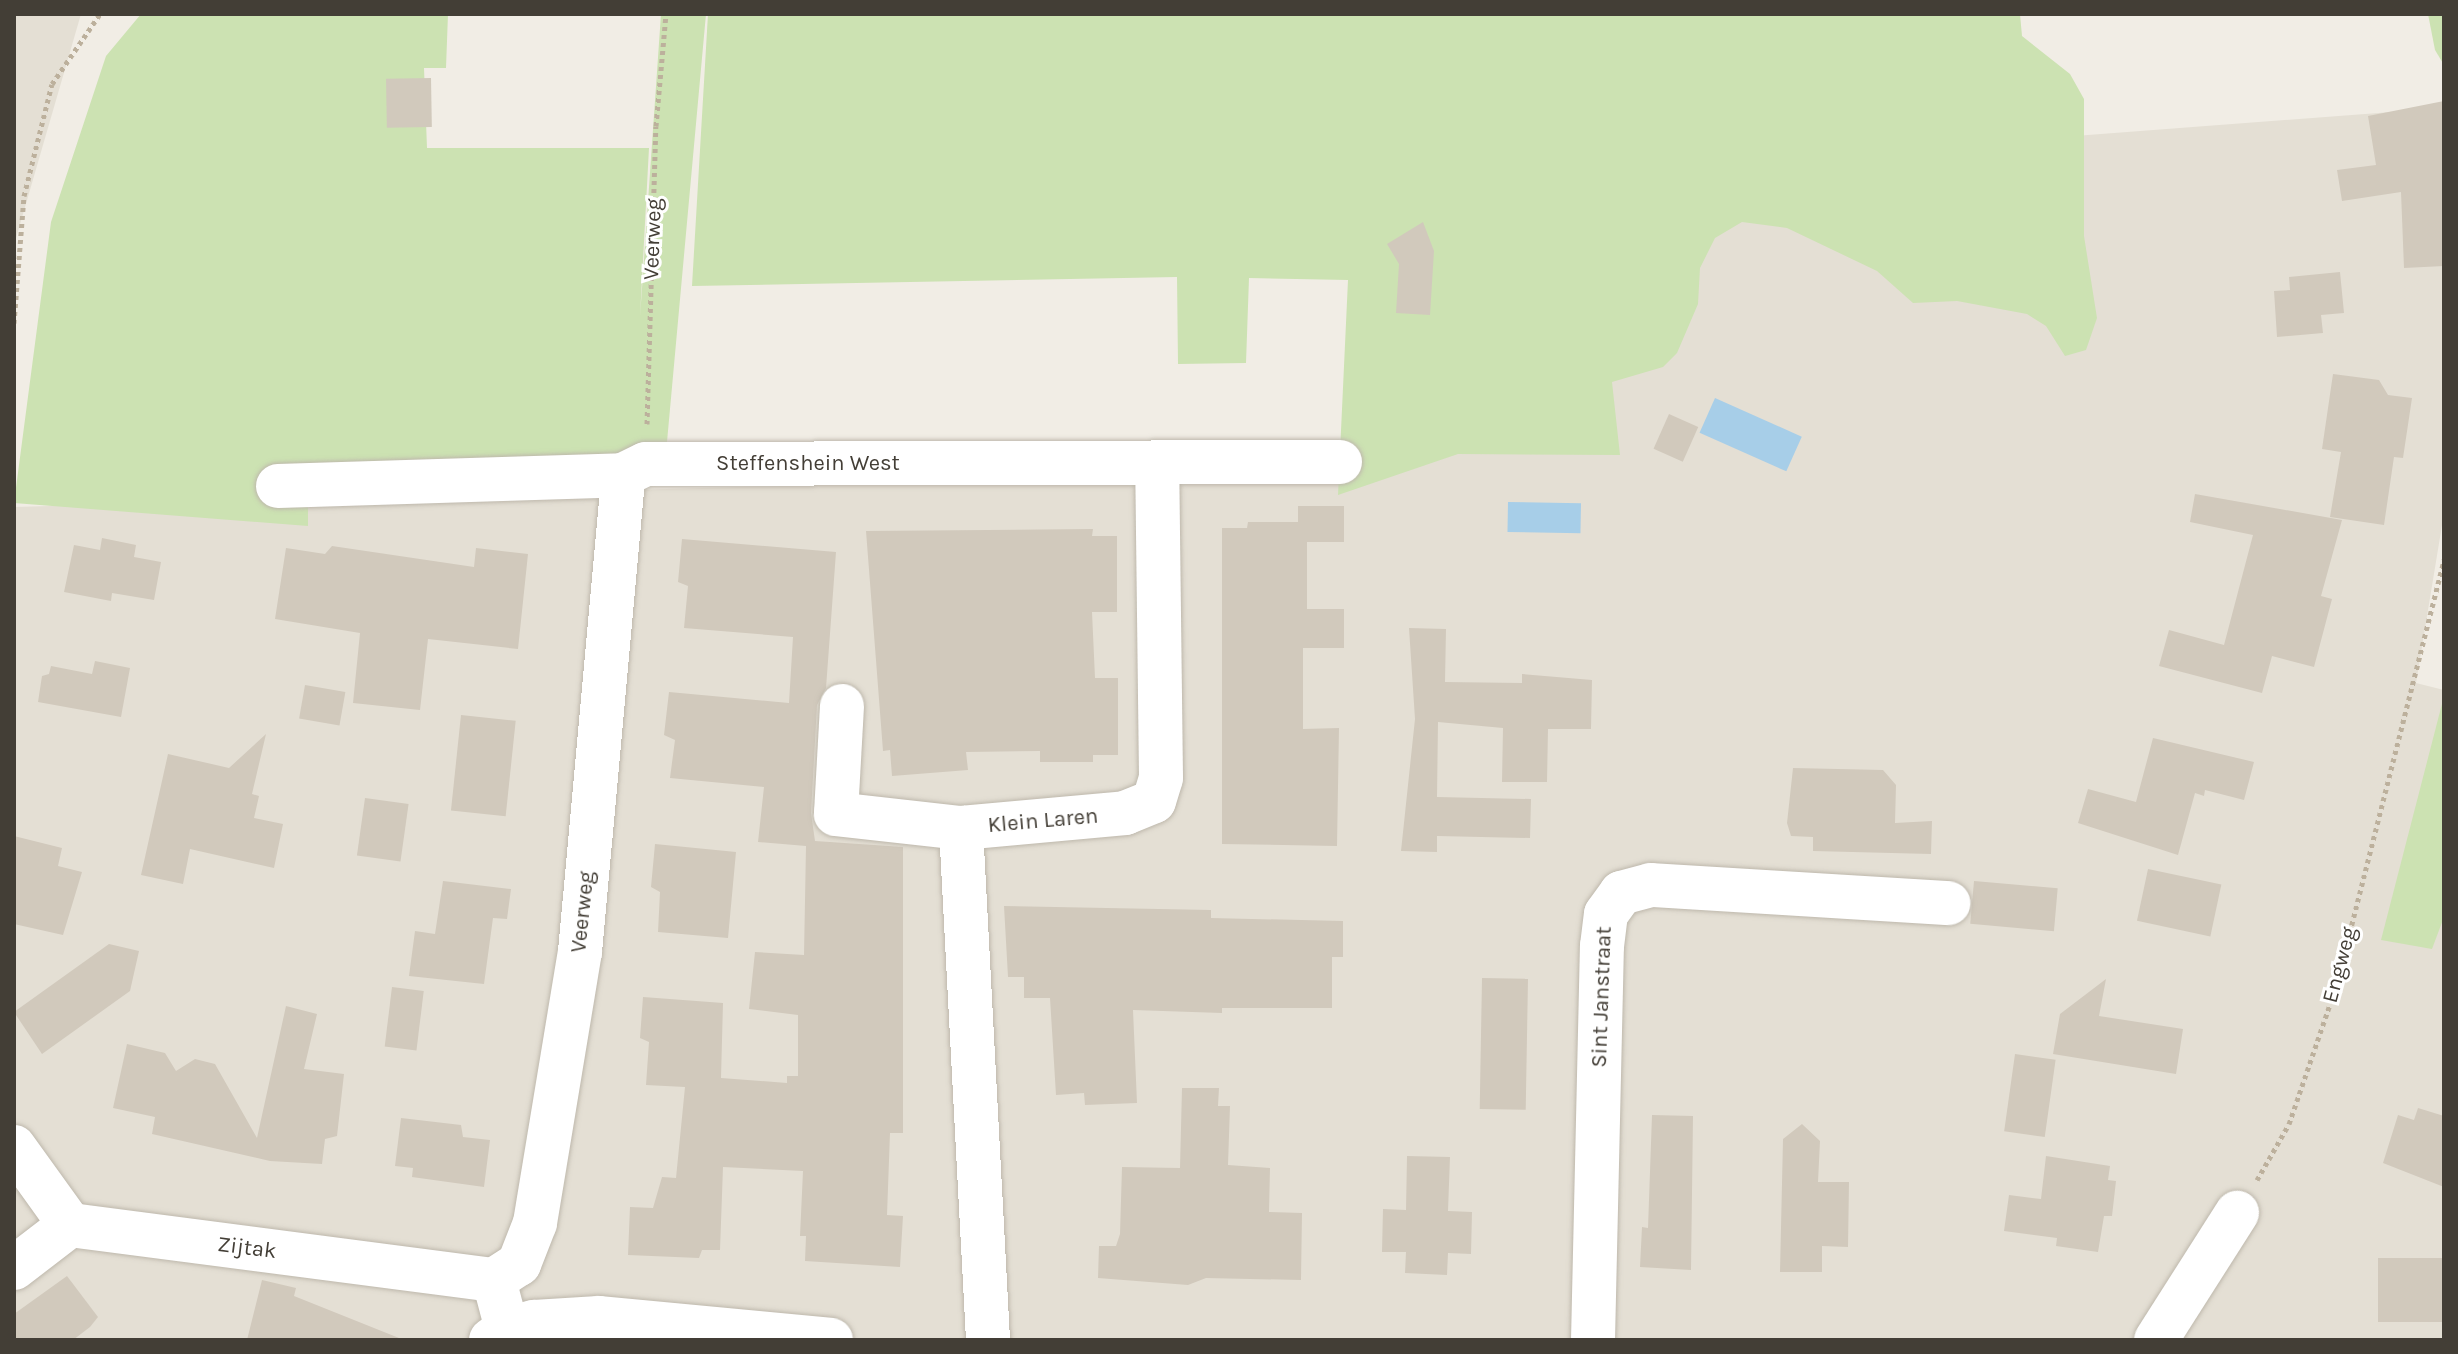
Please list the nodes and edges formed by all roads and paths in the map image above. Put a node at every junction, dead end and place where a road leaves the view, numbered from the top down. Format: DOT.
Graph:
graph roads {
  1 [pos="100,14"];
  2 [pos="666,14"];
  3 [pos="14,323"];
  4 [pos="638,457"];
  5 [pos="1340,462"];
  6 [pos="1157,464"];
  7 [pos="278,486"];
  8 [pos="2444,559"];
  9 [pos="842,706"];
  10 [pos="961,828"];
  11 [pos="1948,903"];
  12 [pos="14,1147"];
  13 [pos="2237,1213"];
  14 [pos="70,1225"];
  15 [pos="14,1268"];
  16 [pos="494,1280"];
  17 [pos="518,1333"];
  18 [pos="831,1340"];
  19 [pos="988,1340"];
  20 [pos="1593,1340"];
  21 [pos="2156,1340"];
  1 -- 3 [label="path"];
  2 -- 4 [label="path, Veerweg"];
  4 -- 6 [label="street, Steffenshein West"];
  4 -- 7 [label="street, Steffenshein West"];
  4 -- 16 [label="street, Veerweg"];
  5 -- 6 [label="street, Steffenshein West"];
  6 -- 10 [label="street, Klein Laren"];
  8 -- 13 [label="path, Engweg"];
  9 -- 10 [label="street"];
  10 -- 19 [label="street, Klein Laren"];
  11 -- 20 [label="street, Sint Janstraat"];
  12 -- 14 [label="street"];
  13 -- 21 [label="street"];
  14 -- 15 [label="street"];
  14 -- 16 [label="street, Zijtak"];
  16 -- 17 [label="street"];
  17 -- 18 [label="street"];
}
